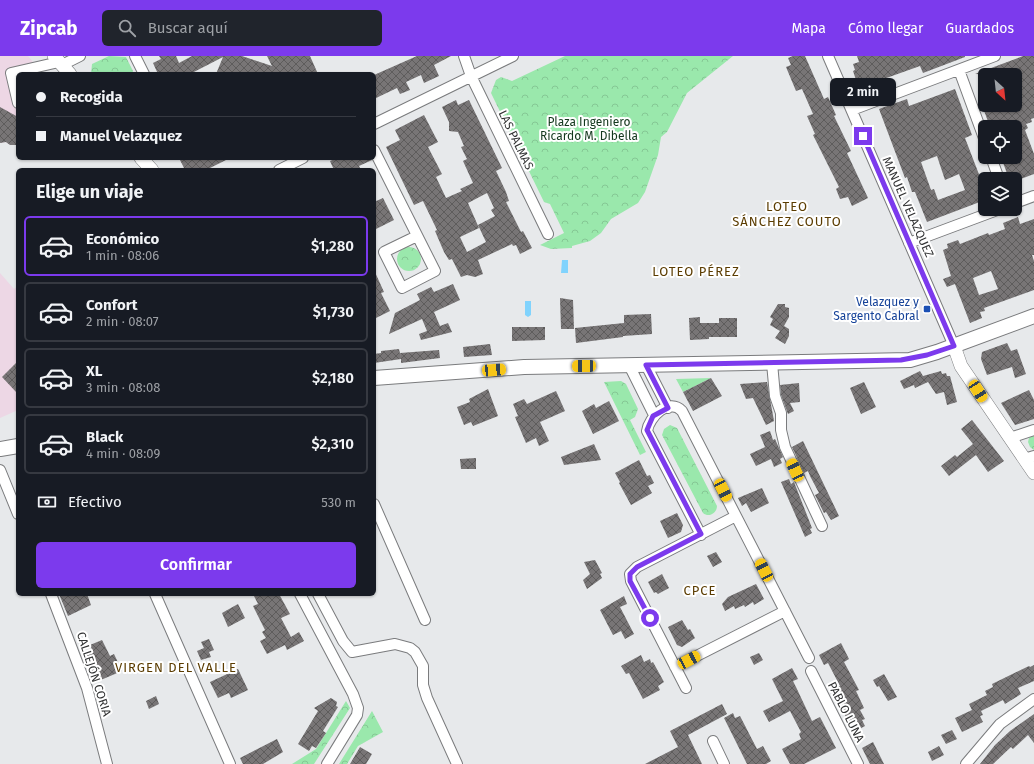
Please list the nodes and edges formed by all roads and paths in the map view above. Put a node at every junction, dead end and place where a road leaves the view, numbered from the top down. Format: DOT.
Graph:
graph roads {
  1 [pos="80,56"];
  2 [pos="135,56"];
  3 [pos="464,56"];
  4 [pos="513,56"];
  5 [pos="828,56"];
  6 [pos="995,56"];
  7 [pos="61,64"];
  8 [pos="959,70"];
  9 [pos="16,72"];
  10 [pos="17,72"];
  11 [pos="143,72"];
  12 [pos="471,76"];
  13 [pos="16,94"];
  14 [pos="852,110"];
  15 [pos="978,122"];
  16 [pos="376,123"];
  17 [pos="376,154"];
  18 [pos="143,160"];
  19 [pos="299,160"];
  20 [pos="150,168"];
  21 [pos="283,168"];
  22 [pos="1034,196"];
  23 [pos="1022,200"];
  24 [pos="981,216"];
  25 [pos="548,234"];
  26 [pos="417,236"];
  27 [pos="909,243"];
  28 [pos="1034,316"];
  29 [pos="954,346"];
  30 [pos="772,363"];
  31 [pos="629,365"];
  32 [pos="646,365"];
  33 [pos="376,378"];
  34 [pos="668,408"];
  35 [pos="654,415"];
  36 [pos="1034,430"];
  37 [pos="1010,438"];
  38 [pos="16,446"];
  39 [pos="0,449"];
  40 [pos="1029,458"];
  41 [pos="0,470"];
  42 [pos="1034,473"];
  43 [pos="16,509"];
  44 [pos="376,509"];
  45 [pos="736,516"];
  46 [pos="822,526"];
  47 [pos="701,534"];
  48 [pos="52,596"];
  49 [pos="156,596"];
  50 [pos="301,596"];
  51 [pos="319,596"];
  52 [pos="785,611"];
  53 [pos="425,620"];
  54 [pos="809,658"];
  55 [pos="675,667"];
  56 [pos="811,671"];
  57 [pos="686,688"];
  58 [pos="1034,699"];
  59 [pos="713,741"];
  60 [pos="107,764"];
  61 [pos="230,764"];
  62 [pos="327,764"];
  63 [pos="457,764"];
  64 [pos="724,764"];
  65 [pos="858,764"];
  66 [pos="966,764"];
  1 -- 7 [label="street"];
  2 -- 11 [label="street"];
  3 -- 12 [label="street, LAS PALMAS"];
  4 -- 12 [label="street"];
  5 -- 14 [label="street, MANUEL VELAZQUEZ"];
  6 -- 8 [label="street"];
  7 -- 10 [label="street"];
  8 -- 14 [label="street"];
  8 -- 15 [label="street"];
  9 -- 13 [label="street"];
  12 -- 16 [label="street"];
  12 -- 25 [label="street, LAS PALMAS"];
  14 -- 27 [label="street, MANUEL VELAZQUEZ"];
  17 -- 26 [label="street"];
  18 -- 20 [label="street"];
  19 -- 21 [label="street"];
  22 -- 23 [label="street"];
  24 -- 27 [label="street"];
  26 -- 26 [label="street"];
  27 -- 29 [label="street, MANUEL VELAZQUEZ"];
  28 -- 29 [label="main road"];
  29 -- 30 [label="main road"];
  29 -- 37 [label="street"];
  30 -- 32 [label="main road"];
  30 -- 46 [label="street"];
  31 -- 32 [label="main road"];
  31 -- 33 [label="main road"];
  31 -- 35 [label="street"];
  32 -- 34 [label="street"];
  34 -- 35 [label="street"];
  34 -- 45 [label="street"];
  35 -- 47 [label="street"];
  36 -- 37 [label="street"];
  37 -- 40 [label="street"];
  38 -- 39 [label="main road"];
  40 -- 42 [label="street"];
  41 -- 43 [label="street"];
  44 -- 53 [label="street"];
  45 -- 47 [label="street"];
  45 -- 52 [label="street"];
  47 -- 55 [label="street"];
  48 -- 60 [label="street, CALLEJÓN CORIA"];
  49 -- 61 [label="street"];
  50 -- 62 [label="street"];
  51 -- 63 [label="street"];
  52 -- 54 [label="street"];
  52 -- 55 [label="street"];
  55 -- 57 [label="street"];
  56 -- 65 [label="street, PABLO LUNA"];
  58 -- 66 [label="street"];
  59 -- 64 [label="street"];
}
